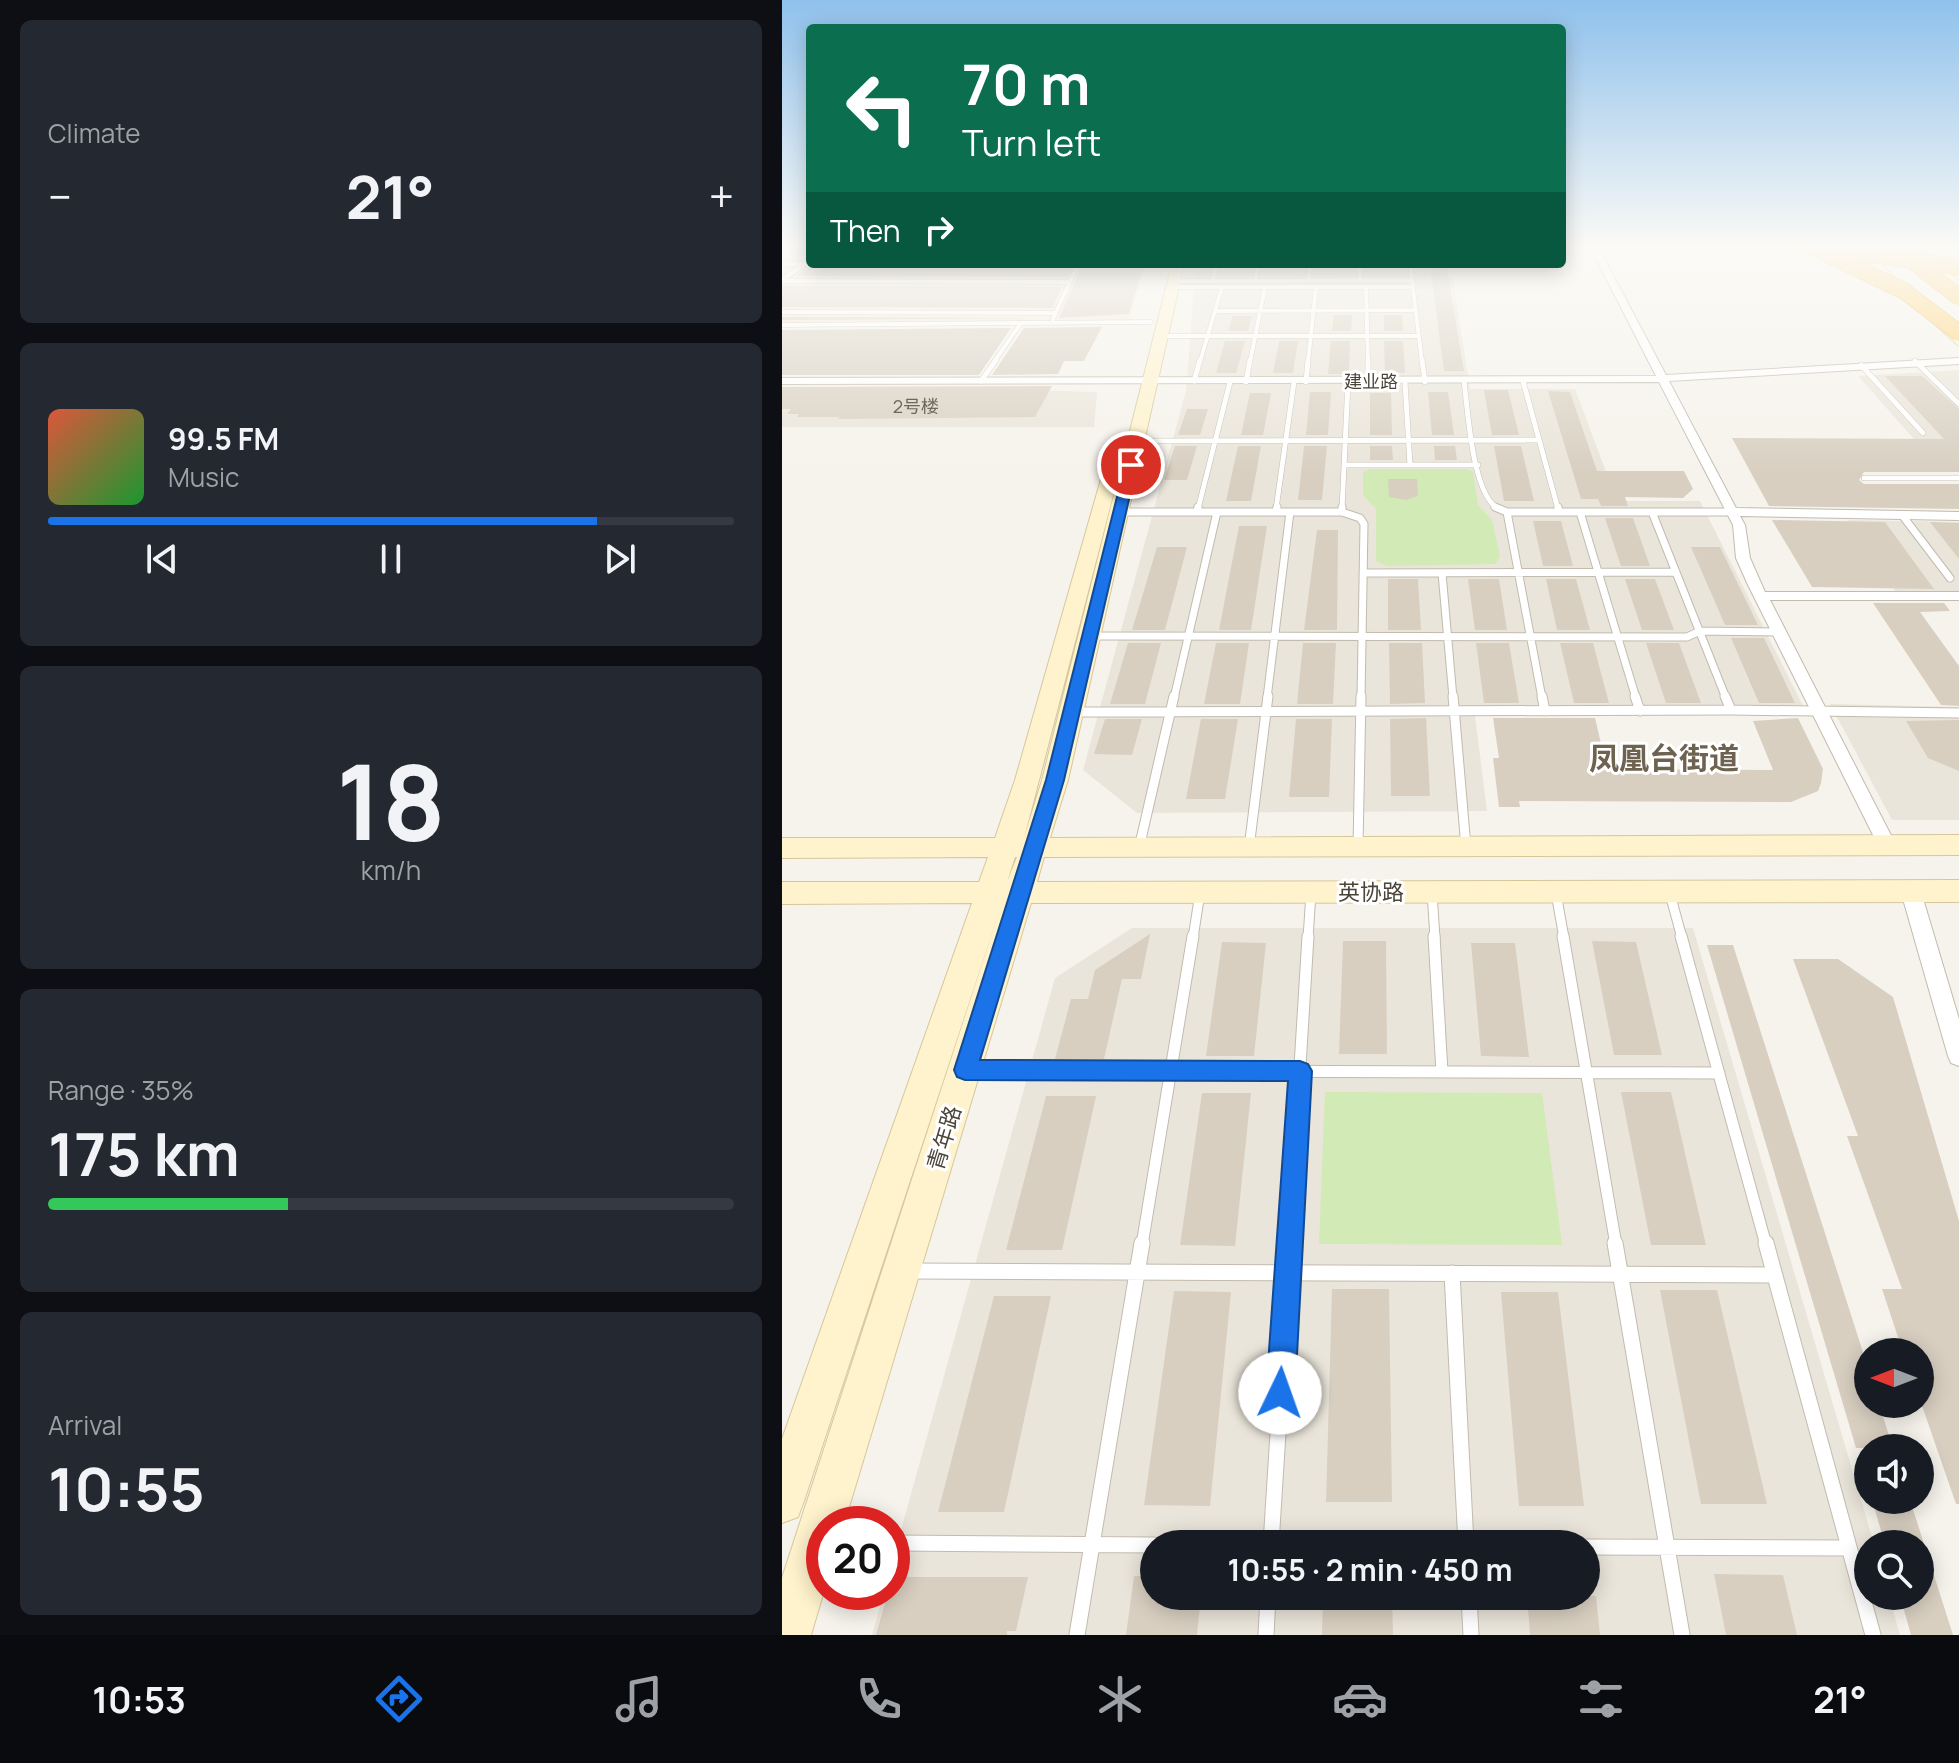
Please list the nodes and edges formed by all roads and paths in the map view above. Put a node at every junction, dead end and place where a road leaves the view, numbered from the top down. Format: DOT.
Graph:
graph roads {
  1 [pos="1092,321"];
  2 [pos="1156,321"];
  3 [pos="1212,321"];
  4 [pos="1258,321"];
  5 [pos="1312,321"];
  6 [pos="1366,321"];
  7 [pos="1417,321"];
  8 [pos="1633,321"];
  9 [pos="1936,321"];
  10 [pos="1021,323"];
  11 [pos="782,325"];
  12 [pos="1155,325"];
  13 [pos="1208,336"];
  14 [pos="1255,336"];
  15 [pos="1311,336"];
  16 [pos="1367,336"];
  17 [pos="1419,336"];
  18 [pos="1959,342"];
  19 [pos="1915,361"];
  20 [pos="1959,361"];
  21 [pos="1861,365"];
  22 [pos="1663,379"];
  23 [pos="782,381"];
  24 [pos="981,381"];
  25 [pos="1144,381"];
  26 [pos="1194,381"];
  27 [pos="1464,381"];
  28 [pos="1523,381"];
  29 [pos="1230,382"];
  30 [pos="1246,382"];
  31 [pos="1294,382"];
  32 [pos="1306,382"];
  33 [pos="1348,382"];
  34 [pos="1368,382"];
  35 [pos="1405,382"];
  36 [pos="1425,382"];
  37 [pos="1959,404"];
  38 [pos="1923,433"];
  39 [pos="1474,440"];
  40 [pos="1539,440"];
  41 [pos="1137,441"];
  42 [pos="1215,442"];
  43 [pos="1286,442"];
  44 [pos="1345,442"];
  45 [pos="1409,442"];
  46 [pos="1344,465"];
  47 [pos="1410,465"];
  48 [pos="1478,465"];
  49 [pos="1864,478"];
  50 [pos="1959,478"];
  51 [pos="1119,512"];
  52 [pos="1197,512"];
  53 [pos="1217,512"];
  54 [pos="1276,512"];
  55 [pos="1290,512"];
  56 [pos="1342,512"];
  57 [pos="1507,512"];
  58 [pos="1559,512"];
  59 [pos="1580,512"];
  60 [pos="1652,512"];
  61 [pos="1733,512"];
  62 [pos="1902,515"];
  63 [pos="1959,516"];
  64 [pos="1598,572"];
  65 [pos="1676,572"];
  66 [pos="1363,573"];
  67 [pos="1442,573"];
  68 [pos="1519,573"];
  69 [pos="1950,578"];
  70 [pos="1761,596"];
  71 [pos="1959,596"];
  72 [pos="1700,631"];
  73 [pos="1779,632"];
  74 [pos="1090,636"];
  75 [pos="1188,636"];
  76 [pos="1275,636"];
  77 [pos="1362,637"];
  78 [pos="1448,637"];
  79 [pos="1531,637"];
  80 [pos="1618,637"];
  81 [pos="1731,710"];
  82 [pos="1817,710"];
  83 [pos="1545,711"];
  84 [pos="1640,711"];
  85 [pos="1072,712"];
  86 [pos="1171,713"];
  87 [pos="1265,713"];
  88 [pos="1361,713"];
  89 [pos="1454,713"];
  90 [pos="1959,713"];
  91 [pos="1887,845"];
  92 [pos="1959,845"];
  93 [pos="1358,847"];
  94 [pos="1466,847"];
  95 [pos="782,848"];
  96 [pos="1020,848"];
  97 [pos="1139,848"];
  98 [pos="1249,848"];
  99 [pos="1669,891"];
  100 [pos="1959,891"];
  101 [pos="1311,892"];
  102 [pos="1432,892"];
  103 [pos="1556,892"];
  104 [pos="1911,892"];
  105 [pos="782,893"];
  106 [pos="1020,893"];
  107 [pos="1200,893"];
  108 [pos="990,894"];
  109 [pos="1959,1056"];
  110 [pos="965,1070"];
  111 [pos="1170,1071"];
  112 [pos="1300,1071"];
  113 [pos="1442,1072"];
  114 [pos="1587,1072"];
  115 [pos="1719,1073"];
  116 [pos="903,1271"];
  117 [pos="1136,1272"];
  118 [pos="1288,1272"];
  119 [pos="1452,1273"];
  120 [pos="1620,1274"];
  121 [pos="1774,1275"];
  122 [pos="782,1501"];
  123 [pos="831,1506"];
  124 [pos="1272,1530"];
  125 [pos="1465,1530"];
  126 [pos="910,1543"];
  127 [pos="1092,1545"];
  128 [pos="1140,1545"];
  129 [pos="1600,1547"];
  130 [pos="1667,1548"];
  131 [pos="1849,1548"];
  132 [pos="806,1582"];
  133 [pos="1267,1610"];
  134 [pos="1470,1610"];
  135 [pos="787,1635"];
  136 [pos="1077,1635"];
  137 [pos="1266,1635"];
  138 [pos="1471,1635"];
  139 [pos="1682,1635"];
  140 [pos="1873,1635"];
  1 -- 12 [label="lane"];
  2 -- 12 [label="street, 青年路"];
  3 -- 13 [label="lane"];
  4 -- 14 [label="lane"];
  5 -- 15 [label="lane"];
  6 -- 16 [label="lane"];
  7 -- 17 [label="lane"];
  8 -- 22 [label="street"];
  9 -- 18 [label="street"];
  10 -- 11 [label="lane"];
  10 -- 12 [label="lane"];
  10 -- 24 [label="lane"];
  12 -- 13 [label="lane"];
  12 -- 25 [label="street, 青年路"];
  13 -- 14 [label="lane"];
  13 -- 26 [label="lane"];
  14 -- 15 [label="lane"];
  14 -- 30 [label="lane"];
  15 -- 16 [label="lane"];
  15 -- 32 [label="lane"];
  16 -- 17 [label="lane"];
  16 -- 34 [label="lane"];
  17 -- 36 [label="lane"];
  19 -- 20 [label="street, 建业路"];
  19 -- 21 [label="street, 建业路"];
  19 -- 37 [label="lane"];
  21 -- 22 [label="street, 建业路"];
  21 -- 38 [label="lane"];
  22 -- 28 [label="street, 建业路"];
  22 -- 61 [label="street"];
  23 -- 24 [label="street, 建业路"];
  24 -- 25 [label="street, 建业路"];
  25 -- 26 [label="street, 建业路"];
  25 -- 41 [label="street, 青年路"];
  25 -- 96 [label="street, 青年路"];
  26 -- 29 [label="street, 建业路"];
  27 -- 28 [label="street, 建业路"];
  27 -- 36 [label="street, 建业路"];
  27 -- 39 [label="lane"];
  28 -- 40 [label="lane"];
  29 -- 30 [label="street, 建业路"];
  29 -- 42 [label="lane"];
  30 -- 31 [label="street, 建业路"];
  31 -- 32 [label="street, 建业路"];
  31 -- 43 [label="lane"];
  32 -- 33 [label="street, 建业路"];
  33 -- 34 [label="street, 建业路"];
  33 -- 44 [label="lane"];
  34 -- 35 [label="street, 建业路"];
  35 -- 36 [label="street, 建业路"];
  35 -- 45 [label="lane"];
  39 -- 40 [label="lane"];
  39 -- 45 [label="lane"];
  39 -- 48 [label="lane"];
  40 -- 58 [label="lane"];
  41 -- 42 [label="lane"];
  41 -- 51 [label="street, 青年路"];
  42 -- 43 [label="lane"];
  42 -- 52 [label="lane"];
  43 -- 44 [label="lane"];
  43 -- 54 [label="lane"];
  44 -- 45 [label="lane"];
  44 -- 46 [label="lane"];
  45 -- 47 [label="lane"];
  46 -- 47 [label="lane"];
  46 -- 56 [label="lane"];
  47 -- 48 [label="lane"];
  48 -- 57 [label="lane"];
  49 -- 50 [label="lane"];
  51 -- 52 [label="lane"];
  51 -- 74 [label="street, 青年路"];
  52 -- 53 [label="lane"];
  53 -- 54 [label="lane"];
  53 -- 75 [label="lane"];
  54 -- 55 [label="lane"];
  55 -- 56 [label="lane"];
  55 -- 76 [label="lane"];
  56 -- 66 [label="lane"];
  57 -- 58 [label="lane"];
  57 -- 68 [label="lane"];
  58 -- 59 [label="lane"];
  59 -- 60 [label="lane"];
  59 -- 64 [label="lane"];
  60 -- 61 [label="lane"];
  60 -- 65 [label="lane"];
  61 -- 62 [label="street"];
  61 -- 70 [label="street"];
  62 -- 63 [label="street"];
  62 -- 69 [label="lane"];
  64 -- 65 [label="lane"];
  64 -- 68 [label="lane"];
  64 -- 80 [label="lane"];
  65 -- 72 [label="lane"];
  66 -- 67 [label="lane"];
  66 -- 77 [label="lane"];
  67 -- 68 [label="lane"];
  67 -- 78 [label="lane"];
  68 -- 79 [label="lane"];
  70 -- 71 [label="street"];
  70 -- 73 [label="street"];
  72 -- 73 [label="lane"];
  72 -- 80 [label="lane"];
  72 -- 81 [label="lane"];
  73 -- 82 [label="street"];
  74 -- 75 [label="lane"];
  74 -- 85 [label="street, 青年路"];
  75 -- 76 [label="lane"];
  75 -- 86 [label="lane"];
  76 -- 77 [label="lane"];
  76 -- 87 [label="lane"];
  77 -- 78 [label="lane"];
  77 -- 88 [label="lane"];
  78 -- 79 [label="lane"];
  78 -- 89 [label="lane"];
  79 -- 80 [label="lane"];
  79 -- 83 [label="lane"];
  80 -- 84 [label="lane"];
  81 -- 82 [label="lane"];
  81 -- 84 [label="lane"];
  82 -- 90 [label="lane"];
  82 -- 91 [label="street"];
  83 -- 84 [label="lane"];
  83 -- 89 [label="lane"];
  85 -- 86 [label="lane"];
  85 -- 96 [label="street, 青年路"];
  86 -- 87 [label="lane"];
  86 -- 97 [label="lane"];
  87 -- 88 [label="lane"];
  87 -- 98 [label="lane"];
  88 -- 89 [label="lane"];
  88 -- 93 [label="lane"];
  89 -- 94 [label="lane"];
  91 -- 92 [label="street, 英协路"];
  91 -- 94 [label="street, 英协路"];
  93 -- 94 [label="street, 英协路"];
  93 -- 98 [label="street, 英协路"];
  95 -- 96 [label="street, 英协路"];
  96 -- 97 [label="street, 英协路"];
  96 -- 106 [label="street, 青年路"];
  96 -- 108 [label="street, 青年路"];
  97 -- 98 [label="street, 英协路"];
  99 -- 103 [label="street, 英协路"];
  99 -- 104 [label="street, 英协路"];
  99 -- 115 [label="lane"];
  100 -- 104 [label="street, 英协路"];
  101 -- 102 [label="street, 英协路"];
  101 -- 107 [label="street, 英协路"];
  101 -- 112 [label="lane"];
  102 -- 103 [label="street, 英协路"];
  102 -- 113 [label="lane"];
  103 -- 114 [label="lane"];
  104 -- 109 [label="street"];
  105 -- 108 [label="street, 英协路"];
  106 -- 107 [label="street, 英协路"];
  106 -- 108 [label="street, 英协路"];
  106 -- 110 [label="street, 青年路"];
  107 -- 111 [label="lane"];
  108 -- 122 [label="street, 青年路"];
  110 -- 111 [label="lane"];
  110 -- 116 [label="street, 青年路"];
  111 -- 112 [label="lane"];
  111 -- 117 [label="lane"];
  112 -- 113 [label="lane"];
  112 -- 118 [label="lane"];
  113 -- 114 [label="lane"];
  114 -- 115 [label="lane"];
  114 -- 120 [label="lane"];
  115 -- 121 [label="lane"];
  116 -- 117 [label="lane"];
  116 -- 123 [label="street, 青年路"];
  117 -- 118 [label="lane"];
  117 -- 127 [label="lane"];
  118 -- 119 [label="lane"];
  118 -- 124 [label="lane"];
  119 -- 120 [label="lane"];
  119 -- 125 [label="lane"];
  120 -- 121 [label="lane"];
  120 -- 130 [label="lane"];
  121 -- 131 [label="lane"];
  126 -- 127 [label="lane"];
  127 -- 128 [label="lane"];
  127 -- 136 [label="lane"];
  129 -- 130 [label="lane"];
  130 -- 131 [label="lane"];
  130 -- 139 [label="lane"];
  131 -- 140 [label="lane"];
  132 -- 135 [label="street, 青年路"];
  133 -- 137 [label="lane"];
  134 -- 138 [label="lane"];
}
